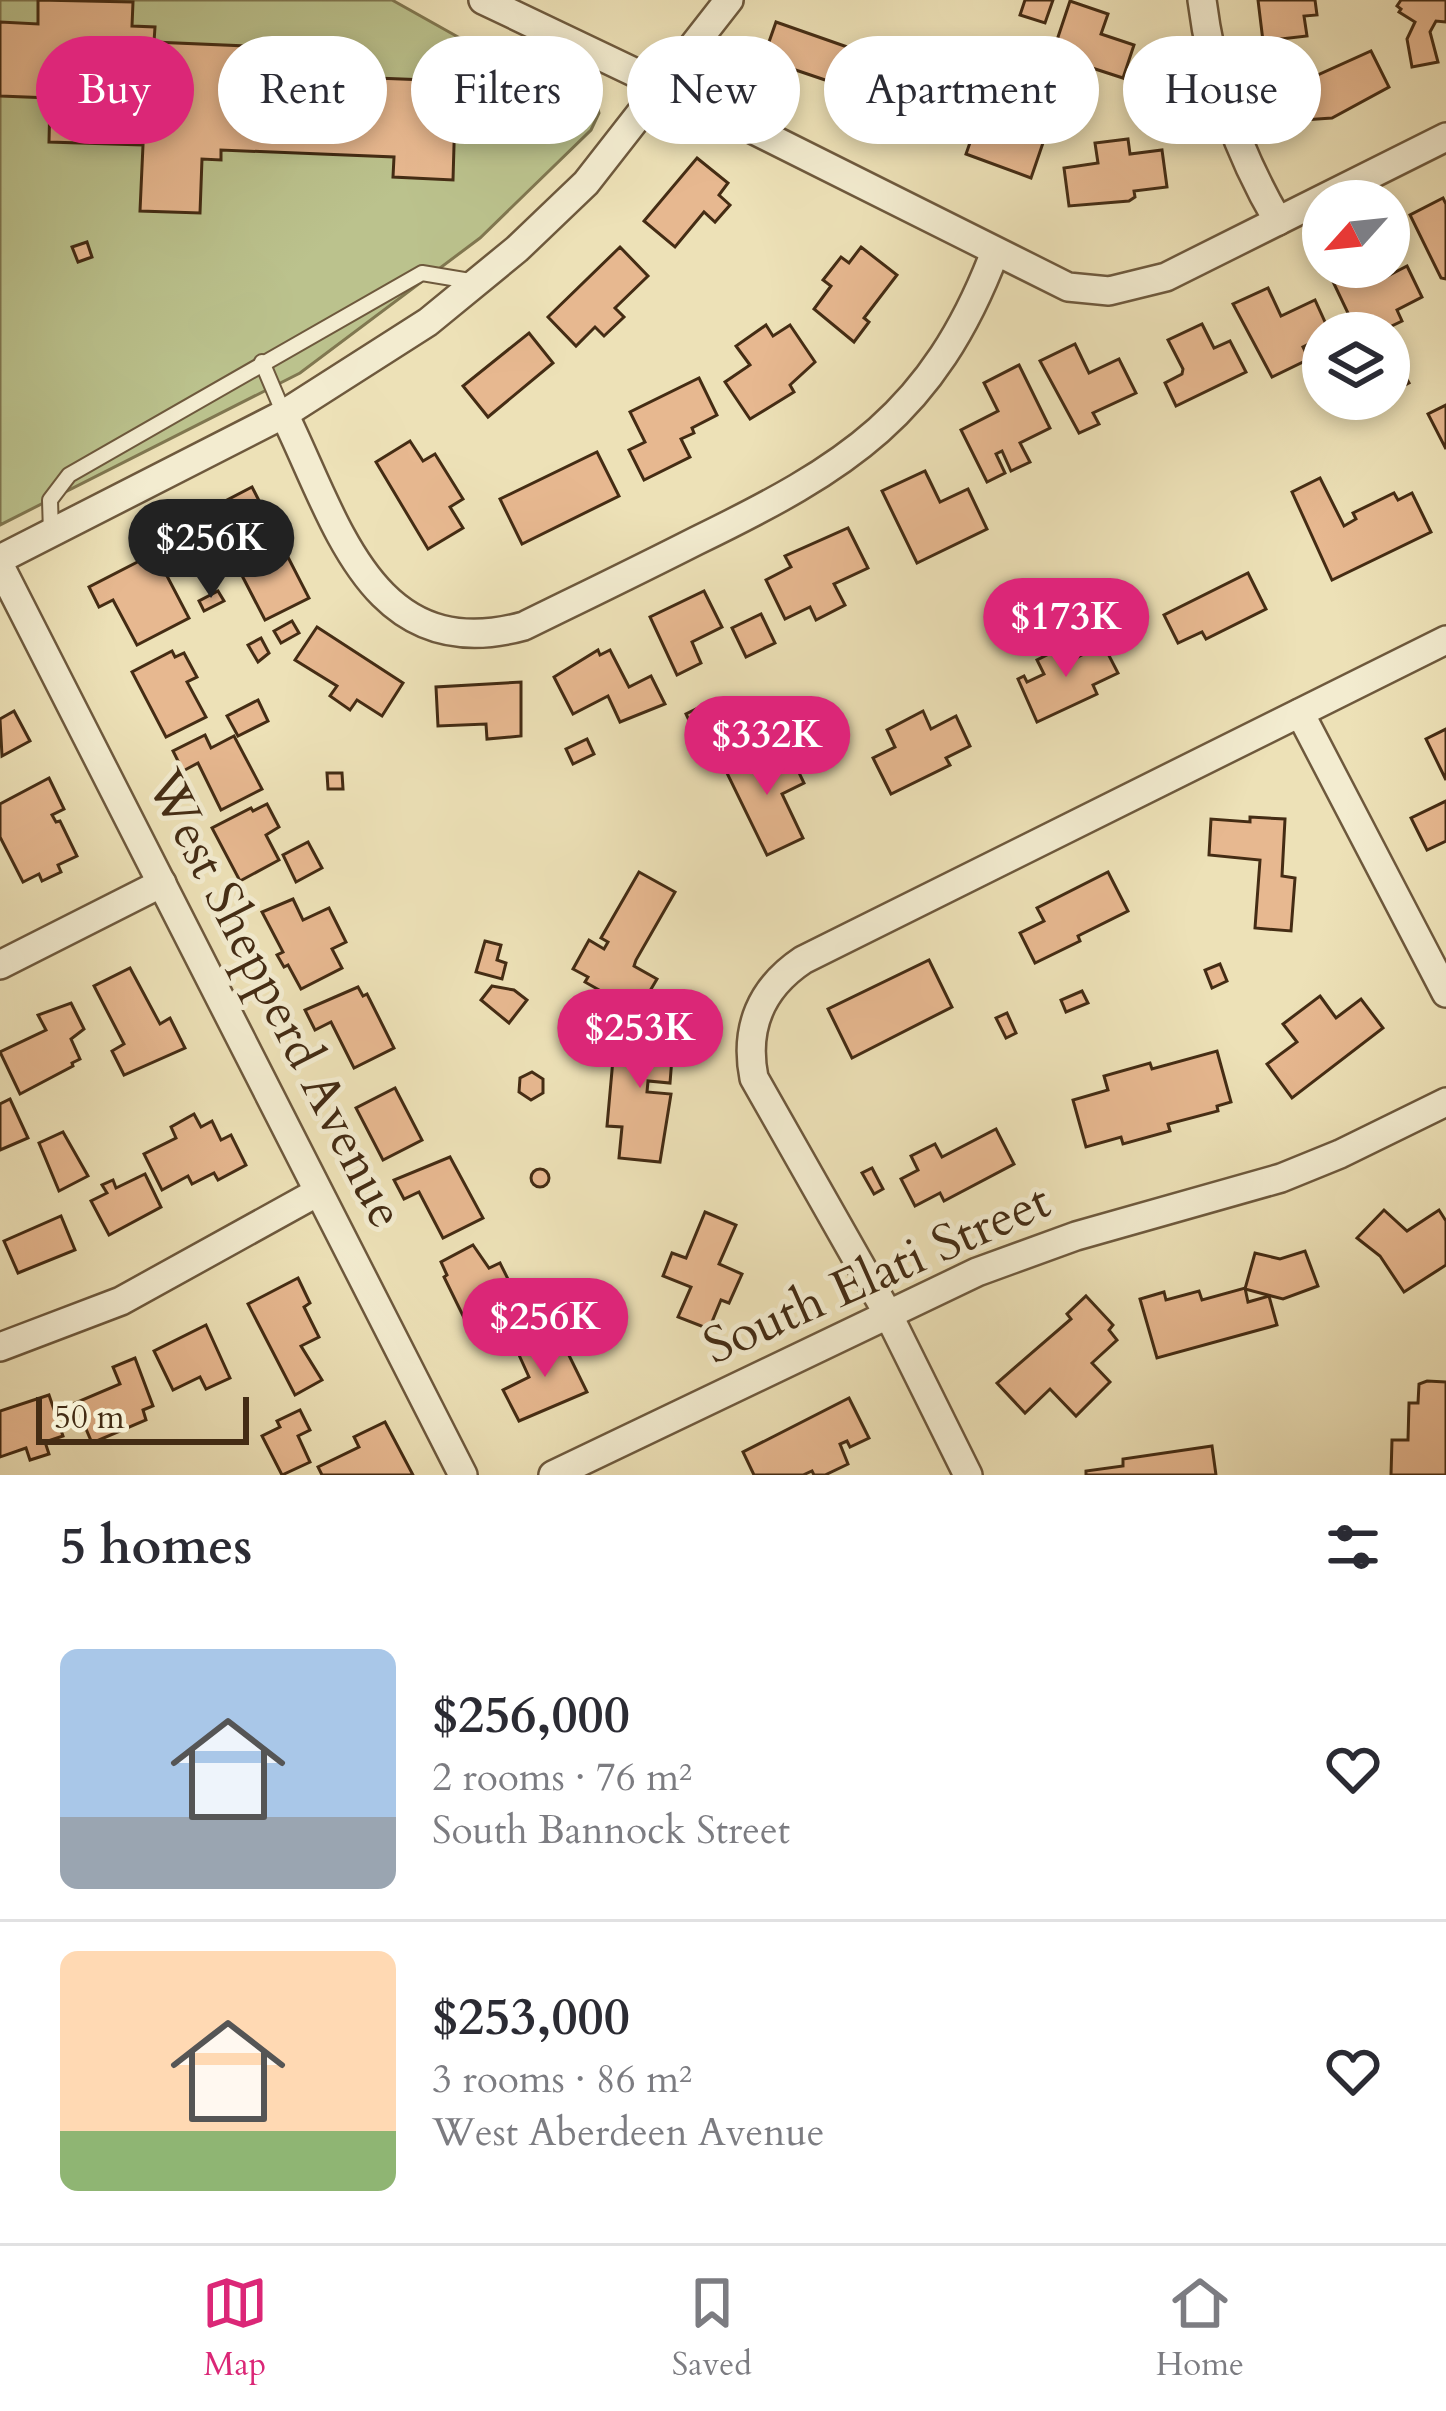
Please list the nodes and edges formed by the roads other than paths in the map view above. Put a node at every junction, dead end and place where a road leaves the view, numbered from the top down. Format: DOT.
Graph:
graph roads {
  1 [pos="483,0"];
  2 [pos="730,0"];
  3 [pos="1202,0"];
  4 [pos="703,36"];
  5 [pos="627,68"];
  6 [pos="627,133"];
  7 [pos="1446,136"];
  8 [pos="780,144"];
  9 [pos="1278,221"];
  10 [pos="995,252"];
  11 [pos="476,282"];
  12 [pos="262,362"];
  13 [pos="284,414"];
  14 [pos="51,533"];
  15 [pos="0,563"];
  16 [pos="1446,640"];
  17 [pos="1300,713"];
  18 [pos="162,883"];
  19 [pos="0,965"];
  20 [pos="1446,993"];
  21 [pos="1446,1102"];
  22 [pos="319,1192"];
  23 [pos="888,1314"];
  24 [pos="0,1347"];
  25 [pos="463,1475"];
  26 [pos="554,1475"];
  27 [pos="968,1475"];
  1 -- 5 [label="street"];
  2 -- 4 [label="street"];
  3 -- 9 [label="street"];
  6 -- 11 [label="street"];
  7 -- 9 [label="street"];
  8 -- 10 [label="street"];
  9 -- 10 [label="street"];
  10 -- 13 [label="street"];
  11 -- 12 [label="lane"];
  11 -- 13 [label="street"];
  12 -- 13 [label="lane"];
  12 -- 14 [label="lane"];
  13 -- 14 [label="street"];
  14 -- 15 [label="street"];
  15 -- 18 [label="street, West Shepperd Avenue"];
  16 -- 17 [label="street"];
  17 -- 20 [label="street"];
  17 -- 23 [label="street"];
  18 -- 19 [label="street"];
  18 -- 22 [label="street, West Shepperd Avenue"];
  21 -- 23 [label="street, South Elati Street"];
  22 -- 24 [label="street"];
  22 -- 25 [label="street, West Shepperd Avenue"];
  23 -- 26 [label="street, South Elati Street"];
  23 -- 27 [label="street"];
}
